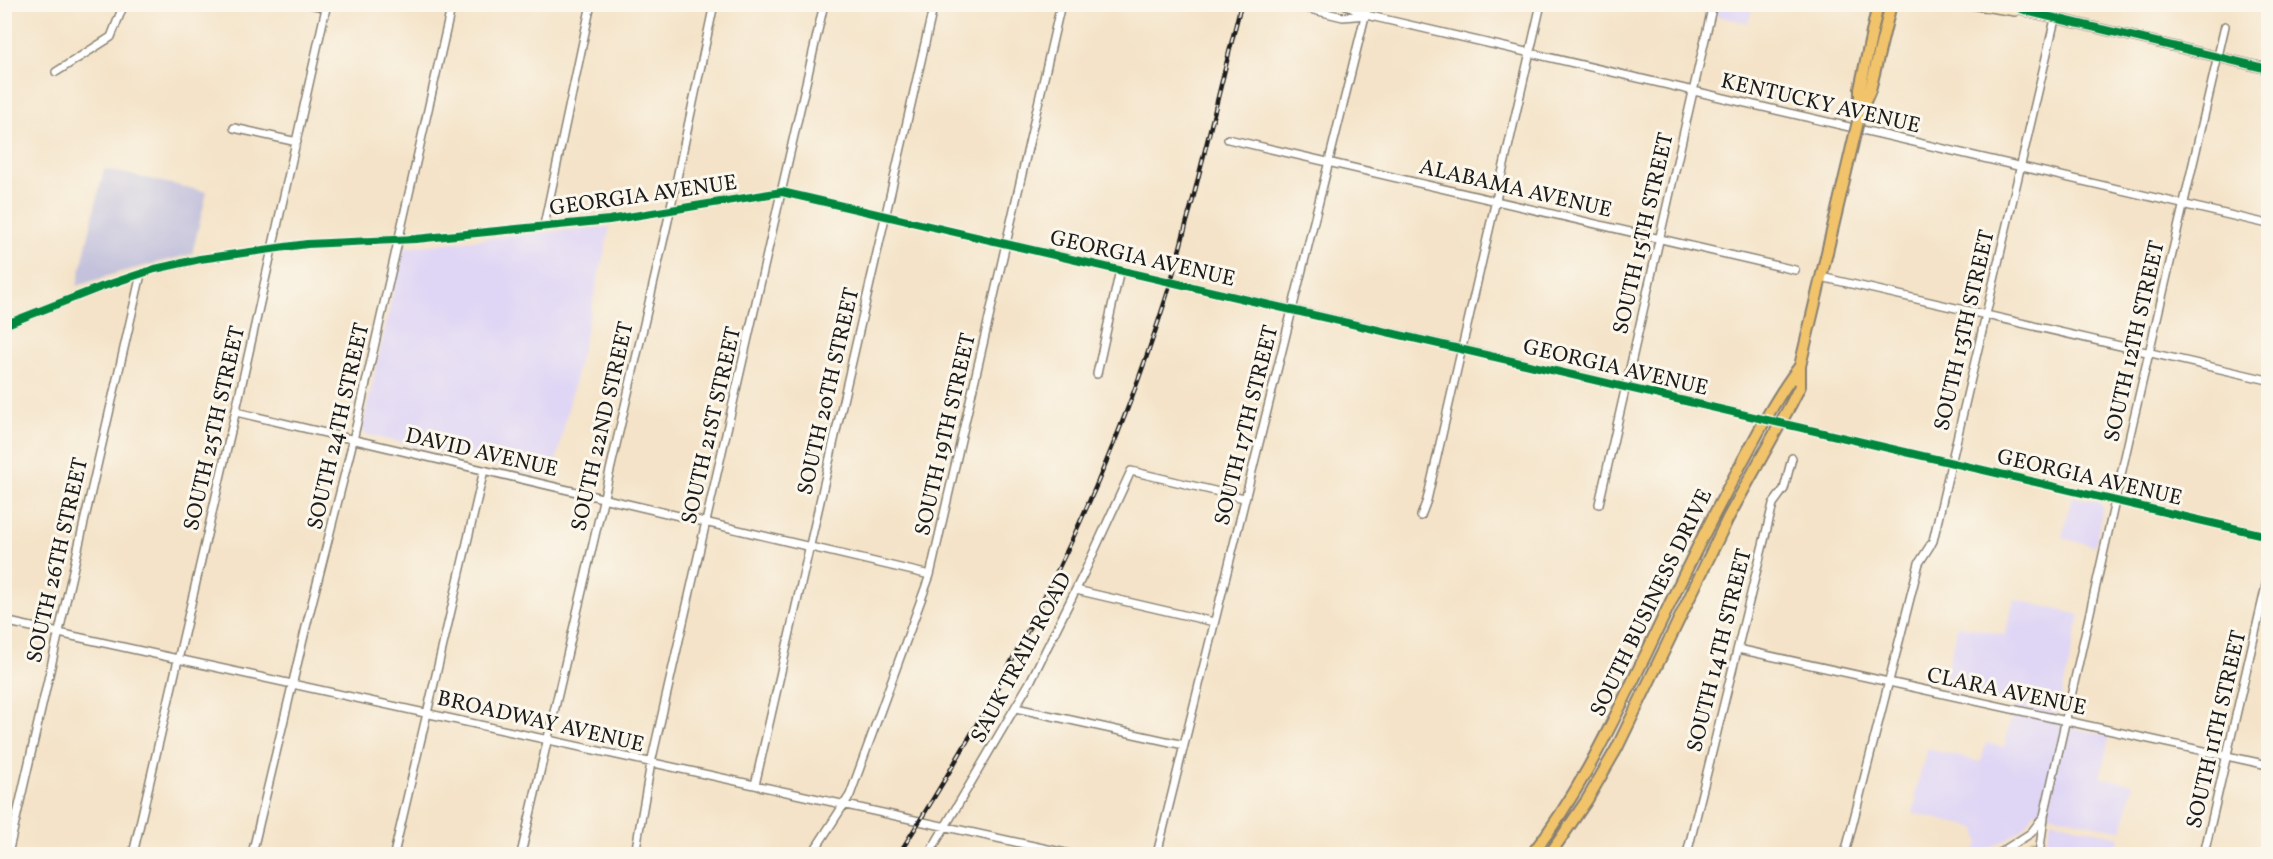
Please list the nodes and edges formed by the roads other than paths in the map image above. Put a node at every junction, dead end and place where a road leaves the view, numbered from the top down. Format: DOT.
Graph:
graph roads {
  1 [pos="124,4"];
  2 [pos="309,4"];
  3 [pos="452,4"];
  4 [pos="591,4"];
  5 [pos="714,4"];
  6 [pos="824,4"];
  7 [pos="934,4"];
  8 [pos="1061,4"];
  9 [pos="1289,4"];
  10 [pos="1344,4"];
  11 [pos="1368,4"];
  12 [pos="1541,4"];
  13 [pos="1713,4"];
  14 [pos="1971,4"];
  15 [pos="2007,4"];
  16 [pos="1877,5"];
  17 [pos="1890,6"];
  18 [pos="2030,12"];
  19 [pos="1366,15"];
  20 [pos="2055,19"];
  21 [pos="2225,26"];
  22 [pos="1530,53"];
  23 [pos="2216,57"];
  24 [pos="2268,69"];
  25 [pos="56,72"];
  26 [pos="1693,91"];
  27 [pos="1860,113"];
  28 [pos="234,128"];
  29 [pos="1228,139"];
  30 [pos="297,142"];
  31 [pos="1329,162"];
  32 [pos="2019,166"];
  33 [pos="782,192"];
  34 [pos="1496,201"];
  35 [pos="2183,204"];
  36 [pos="670,212"];
  37 [pos="886,216"];
  38 [pos="2268,224"];
  39 [pos="544,225"];
  40 [pos="1659,239"];
  41 [pos="400,240"];
  42 [pos="1007,244"];
  43 [pos="273,248"];
  44 [pos="1120,270"];
  45 [pos="1795,270"];
  46 [pos="141,274"];
  47 [pos="1821,277"];
  48 [pos="1293,310"];
  49 [pos="1985,315"];
  50 [pos="4,325"];
  51 [pos="1462,349"];
  52 [pos="2149,352"];
  53 [pos="1800,366"];
  54 [pos="1097,374"];
  55 [pos="4,377"];
  56 [pos="2268,380"];
  57 [pos="1625,386"];
  58 [pos="4,389"];
  59 [pos="236,412"];
  60 [pos="1765,419"];
  61 [pos="1782,423"];
  62 [pos="353,439"];
  63 [pos="1792,458"];
  64 [pos="1952,462"];
  65 [pos="484,470"];
  66 [pos="603,498"];
  67 [pos="1244,498"];
  68 [pos="2115,500"];
  69 [pos="1599,504"];
  70 [pos="1421,516"];
  71 [pos="706,522"];
  72 [pos="2268,536"];
  73 [pos="810,547"];
  74 [pos="930,575"];
  75 [pos="2268,577"];
  76 [pos="1076,590"];
  77 [pos="4,621"];
  78 [pos="1214,622"];
  79 [pos="58,633"];
  80 [pos="1738,649"];
  81 [pos="178,659"];
  82 [pos="1887,682"];
  83 [pos="292,684"];
  84 [pos="1016,708"];
  85 [pos="427,713"];
  86 [pos="2064,721"];
  87 [pos="548,740"];
  88 [pos="1184,745"];
  89 [pos="2227,756"];
  90 [pos="651,763"];
  91 [pos="2268,765"];
  92 [pos="755,785"];
  93 [pos="844,805"];
  94 [pos="2044,816"];
  95 [pos="946,827"];
  96 [pos="2000,853"];
  97 [pos="8,855"];
  98 [pos="133,855"];
  99 [pos="252,855"];
  100 [pos="394,855"];
  101 [pos="521,855"];
  102 [pos="635,855"];
  103 [pos="812,855"];
  104 [pos="929,855"];
  105 [pos="1070,855"];
  106 [pos="1157,855"];
  107 [pos="1532,855"];
  108 [pos="1550,855"];
  109 [pos="1687,855"];
  110 [pos="1845,855"];
  111 [pos="2011,855"];
  112 [pos="2039,855"];
  113 [pos="2204,855"];
  1 -- 25 [label="street"];
  2 -- 30 [label="street, SOUTH 25TH STREET"];
  3 -- 41 [label="street, SOUTH 24TH STREET"];
  4 -- 39 [label="street"];
  5 -- 36 [label="street, SOUTH 22ND STREET"];
  6 -- 33 [label="street, SOUTH 21ST STREET"];
  7 -- 37 [label="street, SOUTH 20TH STREET"];
  8 -- 42 [label="street, SOUTH 19TH STREET"];
  9 -- 19 [label="street, KENTUCKY AVENUE"];
  10 -- 19 [label="street, KENTUCKY AVENUE"];
  11 -- 19 [label="street, SOUTH 17TH STREET"];
  12 -- 22 [label="street"];
  13 -- 26 [label="street, SOUTH 15TH STREET"];
  14 -- 18 [label="main road"];
  15 -- 18 [label="main road"];
  16 -- 27 [label="main road"];
  17 -- 27 [label="main road"];
  18 -- 20 [label="main road"];
  19 -- 22 [label="street, KENTUCKY AVENUE"];
  19 -- 31 [label="street, SOUTH 17TH STREET"];
  20 -- 23 [label="main road"];
  20 -- 32 [label="street, SOUTH 13TH STREET"];
  21 -- 23 [label="street, SOUTH 12TH STREET"];
  22 -- 26 [label="street, KENTUCKY AVENUE"];
  22 -- 34 [label="street"];
  23 -- 24 [label="main road"];
  23 -- 35 [label="street, SOUTH 12TH STREET"];
  26 -- 32 [label="street, KENTUCKY AVENUE"];
  26 -- 40 [label="street, SOUTH 15TH STREET"];
  27 -- 47 [label="main road, bridge"];
  28 -- 30 [label="street"];
  29 -- 31 [label="street, ALABAMA AVENUE"];
  30 -- 43 [label="street, SOUTH 25TH STREET"];
  31 -- 34 [label="street, ALABAMA AVENUE"];
  31 -- 48 [label="street, SOUTH 17TH STREET"];
  32 -- 35 [label="street, KENTUCKY AVENUE"];
  32 -- 49 [label="street, SOUTH 13TH STREET"];
  33 -- 36 [label="street, GEORGIA AVENUE"];
  33 -- 37 [label="street, GEORGIA AVENUE"];
  33 -- 71 [label="street, SOUTH 21ST STREET"];
  34 -- 40 [label="street, ALABAMA AVENUE"];
  34 -- 51 [label="street"];
  35 -- 38 [label="street, KENTUCKY AVENUE"];
  35 -- 52 [label="street, SOUTH 12TH STREET"];
  36 -- 39 [label="street, GEORGIA AVENUE"];
  36 -- 66 [label="street, SOUTH 22ND STREET"];
  37 -- 42 [label="street, GEORGIA AVENUE"];
  37 -- 73 [label="street, SOUTH 20TH STREET"];
  39 -- 41 [label="street, GEORGIA AVENUE"];
  40 -- 45 [label="street, ALABAMA AVENUE"];
  40 -- 57 [label="street, SOUTH 15TH STREET"];
  41 -- 43 [label="street, GEORGIA AVENUE"];
  41 -- 62 [label="street, SOUTH 24TH STREET"];
  42 -- 44 [label="street, GEORGIA AVENUE"];
  42 -- 74 [label="street, SOUTH 19TH STREET"];
  43 -- 46 [label="street, GEORGIA AVENUE"];
  43 -- 59 [label="street, SOUTH 25TH STREET"];
  44 -- 48 [label="street, GEORGIA AVENUE, bridge"];
  44 -- 54 [label="street"];
  46 -- 50 [label="street, GEORGIA AVENUE"];
  46 -- 79 [label="street, SOUTH 26TH STREET"];
  47 -- 49 [label="street"];
  47 -- 53 [label="main road"];
  48 -- 51 [label="street, GEORGIA AVENUE"];
  48 -- 67 [label="street, SOUTH 17TH STREET"];
  49 -- 52 [label="street"];
  49 -- 64 [label="street, SOUTH 13TH STREET"];
  51 -- 57 [label="street, GEORGIA AVENUE"];
  51 -- 70 [label="street"];
  52 -- 56 [label="street"];
  52 -- 68 [label="street, SOUTH 12TH STREET"];
  53 -- 60 [label="main road, SOUTH BUSINESS DRIVE"];
  53 -- 61 [label="main road"];
  55 -- 58 [label="street"];
  57 -- 60 [label="street, GEORGIA AVENUE"];
  57 -- 69 [label="street, SOUTH 15TH STREET"];
  59 -- 62 [label="street, DAVID AVENUE"];
  59 -- 81 [label="street, SOUTH 25TH STREET"];
  60 -- 61 [label="street, GEORGIA AVENUE"];
  60 -- 107 [label="main road, SOUTH BUSINESS DRIVE"];
  61 -- 64 [label="street, GEORGIA AVENUE"];
  61 -- 108 [label="main road, SOUTH BUSINESS DRIVE"];
  62 -- 65 [label="street, DAVID AVENUE"];
  62 -- 83 [label="street, SOUTH 24TH STREET"];
  63 -- 80 [label="street, SOUTH 14TH STREET"];
  64 -- 68 [label="street, GEORGIA AVENUE"];
  64 -- 82 [label="street, SOUTH 13TH STREET"];
  65 -- 66 [label="street, DAVID AVENUE"];
  65 -- 85 [label="street"];
  66 -- 71 [label="street, DAVID AVENUE"];
  66 -- 87 [label="street, SOUTH 22ND STREET"];
  67 -- 76 [label="street, SAUK TRAIL ROAD"];
  67 -- 78 [label="street, SOUTH 17TH STREET"];
  68 -- 72 [label="street, GEORGIA AVENUE"];
  68 -- 86 [label="street, SOUTH 12TH STREET"];
  71 -- 73 [label="street, DAVID AVENUE"];
  71 -- 90 [label="street, SOUTH 21ST STREET"];
  73 -- 74 [label="street, DAVID AVENUE"];
  73 -- 92 [label="street, SOUTH 20TH STREET"];
  74 -- 93 [label="street, SOUTH 19TH STREET"];
  75 -- 89 [label="street, SOUTH 11TH STREET"];
  76 -- 78 [label="street"];
  76 -- 84 [label="street, SAUK TRAIL ROAD"];
  77 -- 79 [label="street, BROADWAY AVENUE"];
  78 -- 88 [label="street, SOUTH 17TH STREET"];
  79 -- 81 [label="street, BROADWAY AVENUE"];
  79 -- 97 [label="street, SOUTH 26TH STREET"];
  80 -- 82 [label="street, CLARA AVENUE"];
  80 -- 109 [label="street, SOUTH 14TH STREET"];
  81 -- 83 [label="street, BROADWAY AVENUE"];
  81 -- 98 [label="street, SOUTH 25TH STREET"];
  82 -- 86 [label="street, CLARA AVENUE"];
  82 -- 110 [label="street, SOUTH 13TH STREET"];
  83 -- 85 [label="street, BROADWAY AVENUE"];
  83 -- 99 [label="street, SOUTH 24TH STREET"];
  84 -- 88 [label="street"];
  84 -- 95 [label="street, SAUK TRAIL ROAD"];
  85 -- 87 [label="street, BROADWAY AVENUE"];
  85 -- 100 [label="street"];
  86 -- 89 [label="street, CLARA AVENUE"];
  86 -- 94 [label="street, SOUTH 12TH STREET"];
  87 -- 90 [label="street, BROADWAY AVENUE"];
  87 -- 101 [label="street, SOUTH 22ND STREET"];
  88 -- 106 [label="street, SOUTH 17TH STREET"];
  89 -- 91 [label="street, CLARA AVENUE"];
  89 -- 113 [label="street, SOUTH 11TH STREET"];
  90 -- 92 [label="street, BROADWAY AVENUE"];
  90 -- 102 [label="street, SOUTH 21ST STREET"];
  92 -- 93 [label="street, BROADWAY AVENUE"];
  93 -- 95 [label="street, BROADWAY AVENUE"];
  93 -- 103 [label="street, SOUTH 19TH STREET"];
  94 -- 96 [label="street"];
  94 -- 112 [label="street, SOUTH 12TH STREET"];
  95 -- 104 [label="street, SAUK TRAIL ROAD"];
  95 -- 105 [label="street, BROADWAY AVENUE"];
  96 -- 111 [label="street"];
}
